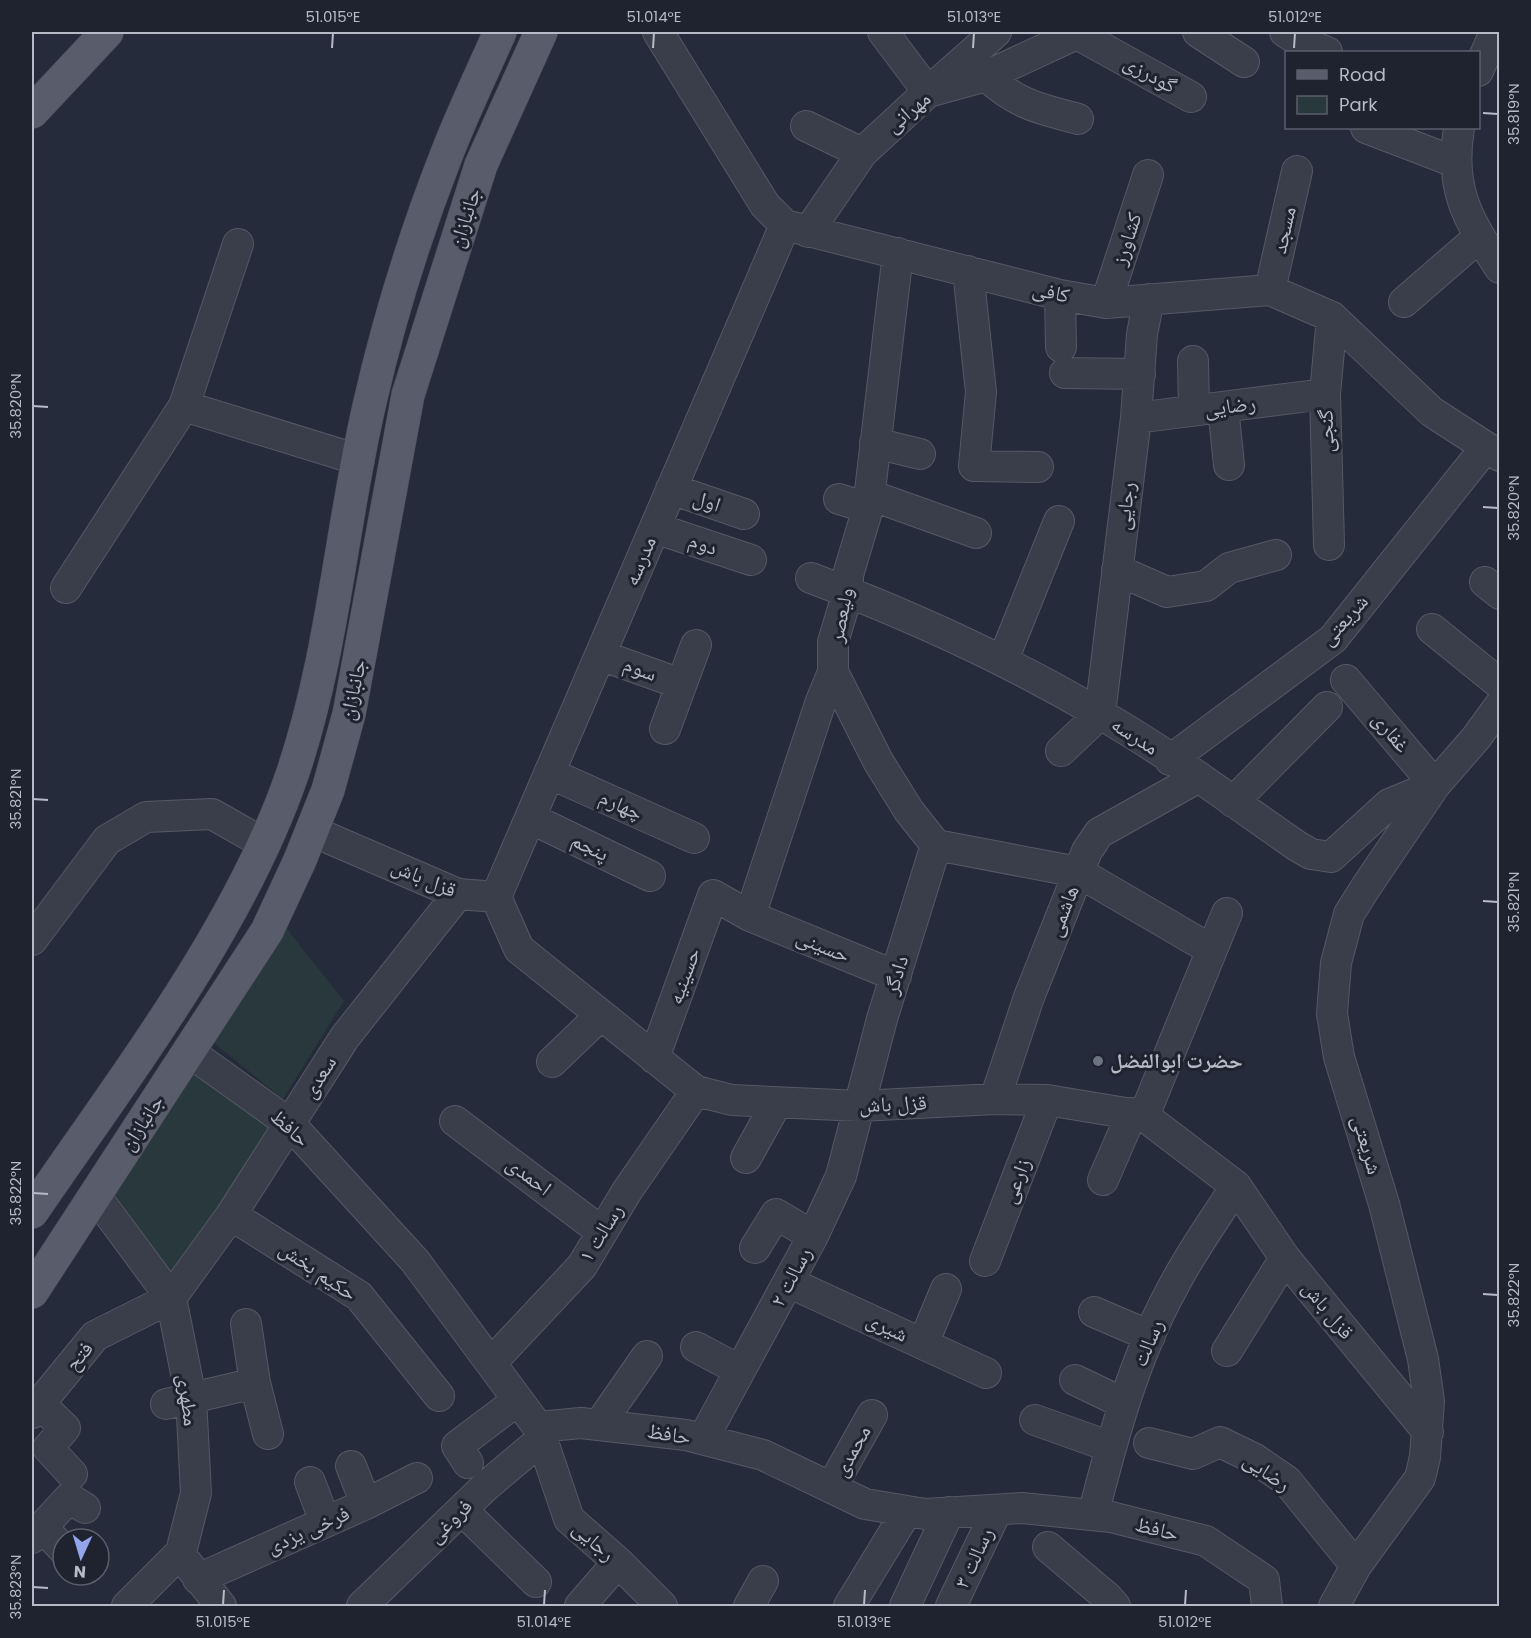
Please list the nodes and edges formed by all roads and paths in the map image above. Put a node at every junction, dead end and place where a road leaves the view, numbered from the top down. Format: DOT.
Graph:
graph roads {
  1 [pos="106,32"];
  2 [pos="500,32"];
  3 [pos="542,32"];
  4 [pos="658,32"];
  5 [pos="883,32"];
  6 [pos="996,32"];
  7 [pos="1198,32"];
  8 [pos="1285,32"];
  9 [pos="1495,32"];
  10 [pos="1079,33"];
  11 [pos="1324,51"];
  12 [pos="1244,62"];
  13 [pos="1480,69"];
  14 [pos="986,76"];
  15 [pos="928,92"];
  16 [pos="1191,97"];
  17 [pos="32,112"];
  18 [pos="1078,119"];
  19 [pos="806,126"];
  20 [pos="1369,129"];
  21 [pos="1459,129"];
  22 [pos="862,153"];
  23 [pos="1455,162"];
  24 [pos="1297,171"];
  25 [pos="1148,175"];
  26 [pos="796,228"];
  27 [pos="1479,237"];
  28 [pos="238,244"];
  29 [pos="898,253"];
  30 [pos="1500,268"];
  31 [pos="968,271"];
  32 [pos="1270,290"];
  33 [pos="1060,295"];
  34 [pos="1149,299"];
  35 [pos="1404,302"];
  36 [pos="1106,303"];
  37 [pos="1332,317"];
  38 [pos="1193,361"];
  39 [pos="1140,374"];
  40 [pos="1325,394"];
  41 [pos="184,406"];
  42 [pos="1223,407"];
  43 [pos="1194,411"];
  44 [pos="1136,418"];
  45 [pos="875,443"];
  46 [pos="1492,452"];
  47 [pos="920,454"];
  48 [pos="359,460"];
  49 [pos="1229,465"];
  50 [pos="1038,467"];
  51 [pos="671,489"];
  52 [pos="839,499"];
  53 [pos="869,501"];
  54 [pos="744,514"];
  55 [pos="1059,521"];
  56 [pos="655,528"];
  57 [pos="976,533"];
  58 [pos="1329,545"];
  59 [pos="1276,555"];
  60 [pos="751,560"];
  61 [pos="1117,570"];
  62 [pos="811,578"];
  63 [pos="66,588"];
  64 [pos="848,592"];
  65 [pos="1432,630"];
  66 [pos="696,645"];
  67 [pos="600,655"];
  68 [pos="1003,660"];
  69 [pos="833,672"];
  70 [pos="1346,680"];
  71 [pos="681,684"];
  72 [pos="1500,684"];
  73 [pos="1500,705"];
  74 [pos="1327,707"];
  75 [pos="1106,718"];
  76 [pos="665,729"];
  77 [pos="1092,750"];
  78 [pos="1061,751"];
  79 [pos="1170,760"];
  80 [pos="549,773"];
  81 [pos="1199,777"];
  82 [pos="1435,785"];
  83 [pos="1233,802"];
  84 [pos="530,818"];
  85 [pos="312,831"];
  86 [pos="694,838"];
  87 [pos="265,843"];
  88 [pos="936,845"];
  89 [pos="1078,872"];
  90 [pos="650,876"];
  91 [pos="458,894"];
  92 [pos="713,895"];
  93 [pos="496,897"];
  94 [pos="1227,913"];
  95 [pos="750,916"];
  96 [pos="32,940"];
  97 [pos="1210,949"];
  98 [pos="896,976"];
  99 [pos="601,1015"];
  100 [pos="188,1051"];
  101 [pos="654,1058"];
  102 [pos="552,1062"];
  103 [pos="696,1091"];
  104 [pos="995,1099"];
  105 [pos="1047,1101"];
  106 [pos="776,1104"];
  107 [pos="860,1106"];
  108 [pos="1138,1114"];
  109 [pos="455,1121"];
  110 [pos="291,1124"];
  111 [pos="88,1129"];
  112 [pos="122,1154"];
  113 [pos="746,1158"];
  114 [pos="1103,1180"];
  115 [pos="1236,1186"];
  116 [pos="95,1195"];
  117 [pos="32,1212"];
  118 [pos="231,1215"];
  119 [pos="602,1232"];
  120 [pos="813,1236"];
  121 [pos="755,1248"];
  122 [pos="1285,1258"];
  123 [pos="985,1262"];
  124 [pos="788,1282"];
  125 [pos="946,1289"];
  126 [pos="32,1292"];
  127 [pos="171,1298"];
  128 [pos="1094,1312"];
  129 [pos="246,1324"];
  130 [pos="1150,1336"];
  131 [pos="923,1344"];
  132 [pos="696,1347"];
  133 [pos="1227,1351"];
  134 [pos="647,1356"];
  135 [pos="491,1363"];
  136 [pos="739,1370"];
  137 [pos="986,1372"];
  138 [pos="1075,1380"];
  139 [pos="255,1383"];
  140 [pos="439,1396"];
  141 [pos="518,1400"];
  142 [pos="178,1401"];
  143 [pos="1123,1403"];
  144 [pos="35,1408"];
  145 [pos="872,1414"];
  146 [pos="1035,1420"];
  147 [pos="599,1425"];
  148 [pos="1428,1432"];
  149 [pos="540,1433"];
  150 [pos="268,1434"];
  151 [pos="703,1439"];
  152 [pos="1149,1443"];
  153 [pos="1111,1447"];
  154 [pos="468,1463"];
  155 [pos="351,1466"];
  156 [pos="72,1474"];
  157 [pos="417,1478"];
  158 [pos="310,1482"];
  159 [pos="831,1488"];
  160 [pos="366,1504"];
  161 [pos="85,1508"];
  162 [pos="462,1509"];
  163 [pos="997,1509"];
  164 [pos="906,1511"];
  165 [pos="949,1512"];
  166 [pos="1093,1515"];
  167 [pos="325,1522"];
  168 [pos="37,1532"];
  169 [pos="51,1541"];
  170 [pos="1048,1547"];
  171 [pos="181,1552"];
  172 [pos="618,1562"];
  173 [pos="1356,1566"];
  174 [pos="198,1579"];
  175 [pos="536,1582"];
  176 [pos="127,1606"];
  177 [pos="221,1606"];
  178 [pos="362,1606"];
  179 [pos="580,1606"];
  180 [pos="662,1606"];
  181 [pos="849,1606"];
  182 [pos="905,1606"];
  183 [pos="951,1606"];
  184 [pos="1114,1606"];
  185 [pos="1267,1606"];
  186 [pos="1334,1606"];
  1 -- 17 [label="main road"];
  2 -- 48 [label="main road, جانبازان"];
  3 -- 85 [label="main road, جانبازان"];
  4 -- 26 [label="street"];
  5 -- 15 [label="street"];
  6 -- 15 [label="street"];
  7 -- 12 [label="street"];
  8 -- 11 [label="street"];
  9 -- 13 [label="street"];
  10 -- 14 [label="street, مهرانی"];
  10 -- 16 [label="street, گودرزی"];
  14 -- 15 [label="street, مهرانی"];
  14 -- 18 [label="street"];
  15 -- 22 [label="street, مهرانی"];
  19 -- 22 [label="street"];
  20 -- 23 [label="street"];
  21 -- 23 [label="street"];
  22 -- 26 [label="street, مهرانی"];
  23 -- 27 [label="street"];
  24 -- 32 [label="street, مسجد"];
  25 -- 36 [label="street, کشاورز"];
  26 -- 29 [label="street, کافی"];
  26 -- 51 [label="street, مدرسه"];
  27 -- 30 [label="street"];
  27 -- 35 [label="street"];
  28 -- 41 [label="street"];
  29 -- 31 [label="street, کافی"];
  29 -- 45 [label="street, ولیعصر"];
  31 -- 33 [label="street, کافی"];
  31 -- 50 [label="street"];
  32 -- 34 [label="street, کافی"];
  32 -- 37 [label="street, کافی"];
  33 -- 36 [label="street, کافی"];
  33 -- 39 [label="street"];
  34 -- 36 [label="street, کافی"];
  34 -- 39 [label="street, رجایی"];
  37 -- 40 [label="street, گنجی"];
  37 -- 46 [label="street, کافی"];
  38 -- 43 [label="street"];
  39 -- 44 [label="street, رجایی"];
  40 -- 42 [label="street, رضایی"];
  40 -- 58 [label="street, گنجی"];
  41 -- 48 [label="street"];
  41 -- 63 [label="street"];
  42 -- 43 [label="street, رضایی"];
  42 -- 49 [label="street"];
  43 -- 44 [label="street, رضایی"];
  44 -- 61 [label="street, رجایی"];
  45 -- 47 [label="street"];
  45 -- 53 [label="street, ولیعصر"];
  46 -- 79 [label="street, شریعتی"];
  48 -- 87 [label="main road, جانبازان"];
  51 -- 54 [label="street, اول"];
  51 -- 56 [label="street, مدرسه"];
  52 -- 53 [label="street"];
  53 -- 57 [label="street"];
  53 -- 64 [label="street, ولیعصر"];
  55 -- 68 [label="street"];
  56 -- 60 [label="street, دوم"];
  56 -- 67 [label="street, مدرسه"];
  59 -- 61 [label="street"];
  61 -- 75 [label="street, رجایی"];
  62 -- 64 [label="street, مدرسه"];
  64 -- 68 [label="street, مدرسه"];
  64 -- 69 [label="street, ولیعصر"];
  65 -- 72 [label="street"];
  66 -- 71 [label="street"];
  67 -- 71 [label="street, سوم"];
  67 -- 80 [label="street, مدرسه"];
  68 -- 75 [label="street, مدرسه"];
  69 -- 88 [label="street, ولیعصر"];
  69 -- 95 [label="street"];
  70 -- 82 [label="street, غفاری"];
  71 -- 76 [label="street"];
  73 -- 82 [label="street, شریعتی"];
  74 -- 83 [label="street"];
  75 -- 77 [label="street"];
  75 -- 78 [label="street"];
  75 -- 79 [label="street, مدرسه"];
  79 -- 81 [label="street, مدرسه"];
  80 -- 84 [label="street, مدرسه"];
  80 -- 86 [label="street, چهارم"];
  81 -- 83 [label="street, مدرسه"];
  81 -- 89 [label="street, هاشمی"];
  82 -- 83 [label="street, مدرسه"];
  82 -- 148 [label="street, شریعتی"];
  84 -- 90 [label="street, پنجم"];
  84 -- 93 [label="street, مدرسه"];
  85 -- 91 [label="street, قزل باش"];
  85 -- 100 [label="main road, جانبازان"];
  87 -- 96 [label="street"];
  87 -- 111 [label="main road, جانبازان"];
  88 -- 89 [label="street"];
  88 -- 98 [label="street, دادگر"];
  89 -- 97 [label="street"];
  89 -- 104 [label="street, هاشمی"];
  91 -- 93 [label="street, قزل باش"];
  91 -- 110 [label="street, سعدی"];
  92 -- 95 [label="street, حسینی"];
  92 -- 101 [label="street, حسینیه"];
  93 -- 99 [label="street, قزل باش"];
  94 -- 97 [label="street"];
  95 -- 98 [label="street, حسینی"];
  97 -- 108 [label="street"];
  98 -- 107 [label="street, دادگر"];
  99 -- 101 [label="street, قزل باش"];
  99 -- 102 [label="street"];
  100 -- 110 [label="street, حافظ"];
  100 -- 112 [label="main road, جانبازان"];
  101 -- 103 [label="street, قزل باش"];
  103 -- 106 [label="street, قزل باش"];
  103 -- 119 [label="street, رسالت ۱"];
  104 -- 105 [label="street, قزل باش"];
  104 -- 107 [label="street, قزل باش"];
  105 -- 108 [label="street, قزل باش"];
  105 -- 123 [label="street, زارعی"];
  106 -- 107 [label="street, قزل باش"];
  106 -- 113 [label="street"];
  107 -- 120 [label="street, رسالت ۲"];
  108 -- 114 [label="street"];
  108 -- 115 [label="street, قزل باش"];
  109 -- 119 [label="street, احمدی"];
  110 -- 118 [label="street, سعدی"];
  110 -- 135 [label="street, حافظ"];
  111 -- 112 [label="main road"];
  111 -- 117 [label="main road, جانبازان"];
  112 -- 116 [label="main road, جانبازان"];
  115 -- 122 [label="street, قزل باش"];
  115 -- 130 [label="street, رسالت"];
  116 -- 126 [label="main road, جانبازان"];
  116 -- 127 [label="street, مطهری"];
  118 -- 127 [label="street, سعدی"];
  118 -- 140 [label="street, حکیم بخش"];
  119 -- 135 [label="street, رسالت ۱"];
  120 -- 121 [label="street"];
  120 -- 124 [label="street, رسالت ۲"];
  122 -- 133 [label="street"];
  122 -- 148 [label="street, قزل باش"];
  124 -- 131 [label="street, شیری"];
  124 -- 136 [label="street, رسالت ۲"];
  125 -- 131 [label="street"];
  127 -- 142 [label="street, مطهری"];
  127 -- 144 [label="street, فتح"];
  128 -- 130 [label="street"];
  129 -- 139 [label="street"];
  130 -- 143 [label="street, رسالت"];
  131 -- 137 [label="street, شیری"];
  132 -- 136 [label="street"];
  134 -- 147 [label="street"];
  135 -- 141 [label="street, حافظ"];
  136 -- 151 [label="street, رسالت ۲"];
  138 -- 143 [label="street"];
  139 -- 142 [label="street"];
  139 -- 150 [label="street"];
  141 -- 149 [label="street, حافظ"];
  141 -- 154 [label="street"];
  142 -- 171 [label="street, مطهری"];
  143 -- 153 [label="street, رسالت"];
  144 -- 156 [label="street"];
  145 -- 159 [label="street, محمدی"];
  146 -- 153 [label="street"];
  147 -- 149 [label="street, حافظ"];
  147 -- 151 [label="street, حافظ"];
  148 -- 173 [label="street, شریعتی"];
  149 -- 162 [label="street, فروغی"];
  149 -- 172 [label="street, رجایی"];
  151 -- 159 [label="street, حافظ"];
  152 -- 173 [label="street, رضایی"];
  153 -- 166 [label="street, رسالت"];
  155 -- 160 [label="street"];
  157 -- 160 [label="street, فرخی یزدی"];
  158 -- 167 [label="street"];
  159 -- 164 [label="street, حافظ"];
  160 -- 167 [label="street, فرخی یزدی"];
  161 -- 168 [label="street"];
  162 -- 175 [label="street"];
  162 -- 178 [label="street, فروغی"];
  163 -- 165 [label="street, حافظ"];
  163 -- 166 [label="street, حافظ"];
  163 -- 183 [label="street, رسالت ۳"];
  164 -- 165 [label="street, حافظ"];
  164 -- 181 [label="street"];
  165 -- 182 [label="street"];
  166 -- 185 [label="street, حافظ"];
  167 -- 174 [label="street, فرخی یزدی"];
  168 -- 169 [label="street"];
  170 -- 184 [label="street"];
  171 -- 174 [label="street"];
  171 -- 176 [label="street"];
  172 -- 179 [label="street"];
  172 -- 180 [label="street, رجایی"];
  173 -- 186 [label="street, شریعتی"];
  174 -- 177 [label="street"];
}
